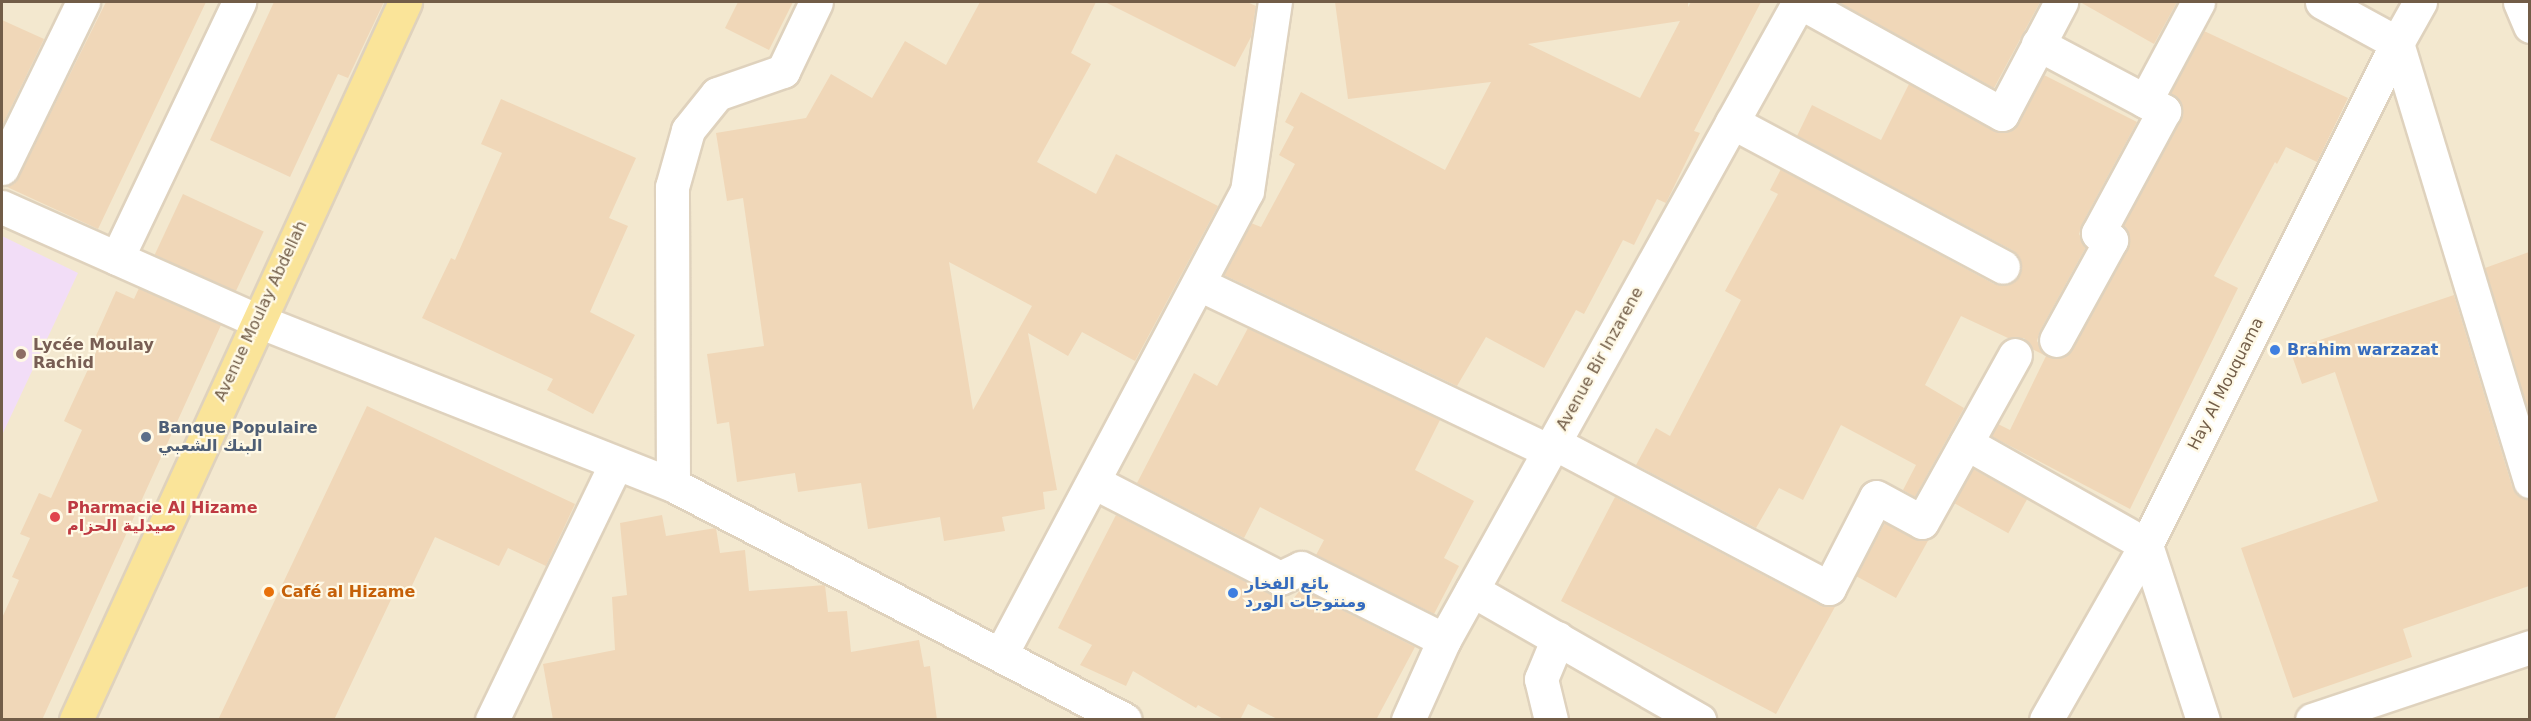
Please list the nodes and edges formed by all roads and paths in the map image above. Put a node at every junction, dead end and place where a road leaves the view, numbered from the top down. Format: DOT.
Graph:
graph roads {
  1 [pos="83,2"];
  2 [pos="239,2"];
  3 [pos="405,2"];
  4 [pos="816,2"];
  5 [pos="1275,2"];
  6 [pos="1800,2"];
  7 [pos="2061,2"];
  8 [pos="2198,2"];
  9 [pos="2322,2"];
  10 [pos="2420,2"];
  11 [pos="2520,2"];
  12 [pos="2529,26"];
  13 [pos="2397,43"];
  14 [pos="2038,44"];
  15 [pos="2145,101"];
  16 [pos="1732,122"];
  17 [pos="2,168"];
  18 [pos="2,207"];
  19 [pos="117,258"];
  20 [pos="2002,267"];
  21 [pos="1199,284"];
  22 [pos="256,320"];
  23 [pos="2056,340"];
  24 [pos="2015,356"];
  25 [pos="1966,443"];
  26 [pos="1551,447"];
  27 [pos="616,463"];
  28 [pos="2529,481"];
  29 [pos="1094,482"];
  30 [pos="673,485"];
  31 [pos="2146,545"];
  32 [pos="1472,590"];
  33 [pos="1558,638"];
  34 [pos="1444,640"];
  35 [pos="2529,647"];
  36 [pos="1001,654"];
  37 [pos="1114,717"];
  38 [pos="76,720"];
  39 [pos="492,720"];
  40 [pos="1408,720"];
  41 [pos="1551,720"];
  42 [pos="1699,720"];
  43 [pos="2046,720"];
  44 [pos="2203,720"];
  45 [pos="2312,720"];
  1 -- 17 [label="street"];
  2 -- 19 [label="street"];
  3 -- 22 [label="main road, Avenue Moulay Abdellah"];
  4 -- 30 [label="street"];
  5 -- 21 [label="street"];
  6 -- 14 [label="street"];
  6 -- 16 [label="street, Avenue Bir Inzarene"];
  7 -- 14 [label="street"];
  8 -- 15 [label="street"];
  9 -- 13 [label="street"];
  10 -- 13 [label="street, Hay Al Mouquama"];
  11 -- 12 [label="street"];
  13 -- 28 [label="street"];
  13 -- 31 [label="street, Hay Al Mouquama"];
  14 -- 15 [label="street"];
  15 -- 23 [label="street"];
  16 -- 20 [label="street"];
  16 -- 26 [label="street, Avenue Bir Inzarene"];
  18 -- 19 [label="street"];
  19 -- 22 [label="street"];
  21 -- 26 [label="street"];
  21 -- 29 [label="street"];
  22 -- 27 [label="street"];
  22 -- 38 [label="main road, Avenue Moulay Abdellah"];
  24 -- 25 [label="street"];
  25 -- 26 [label="street"];
  25 -- 31 [label="street"];
  26 -- 32 [label="street, Avenue Bir Inzarene"];
  27 -- 30 [label="street"];
  27 -- 39 [label="street"];
  29 -- 34 [label="street"];
  29 -- 36 [label="street"];
  30 -- 36 [label="street"];
  31 -- 43 [label="street, Hay Al Mouquama"];
  31 -- 44 [label="street"];
  32 -- 33 [label="street"];
  32 -- 34 [label="street, Avenue Bir Inzarene"];
  33 -- 41 [label="street"];
  33 -- 42 [label="street"];
  34 -- 40 [label="street, Avenue Bir Inzarene"];
  35 -- 45 [label="street"];
  36 -- 37 [label="street"];
}
